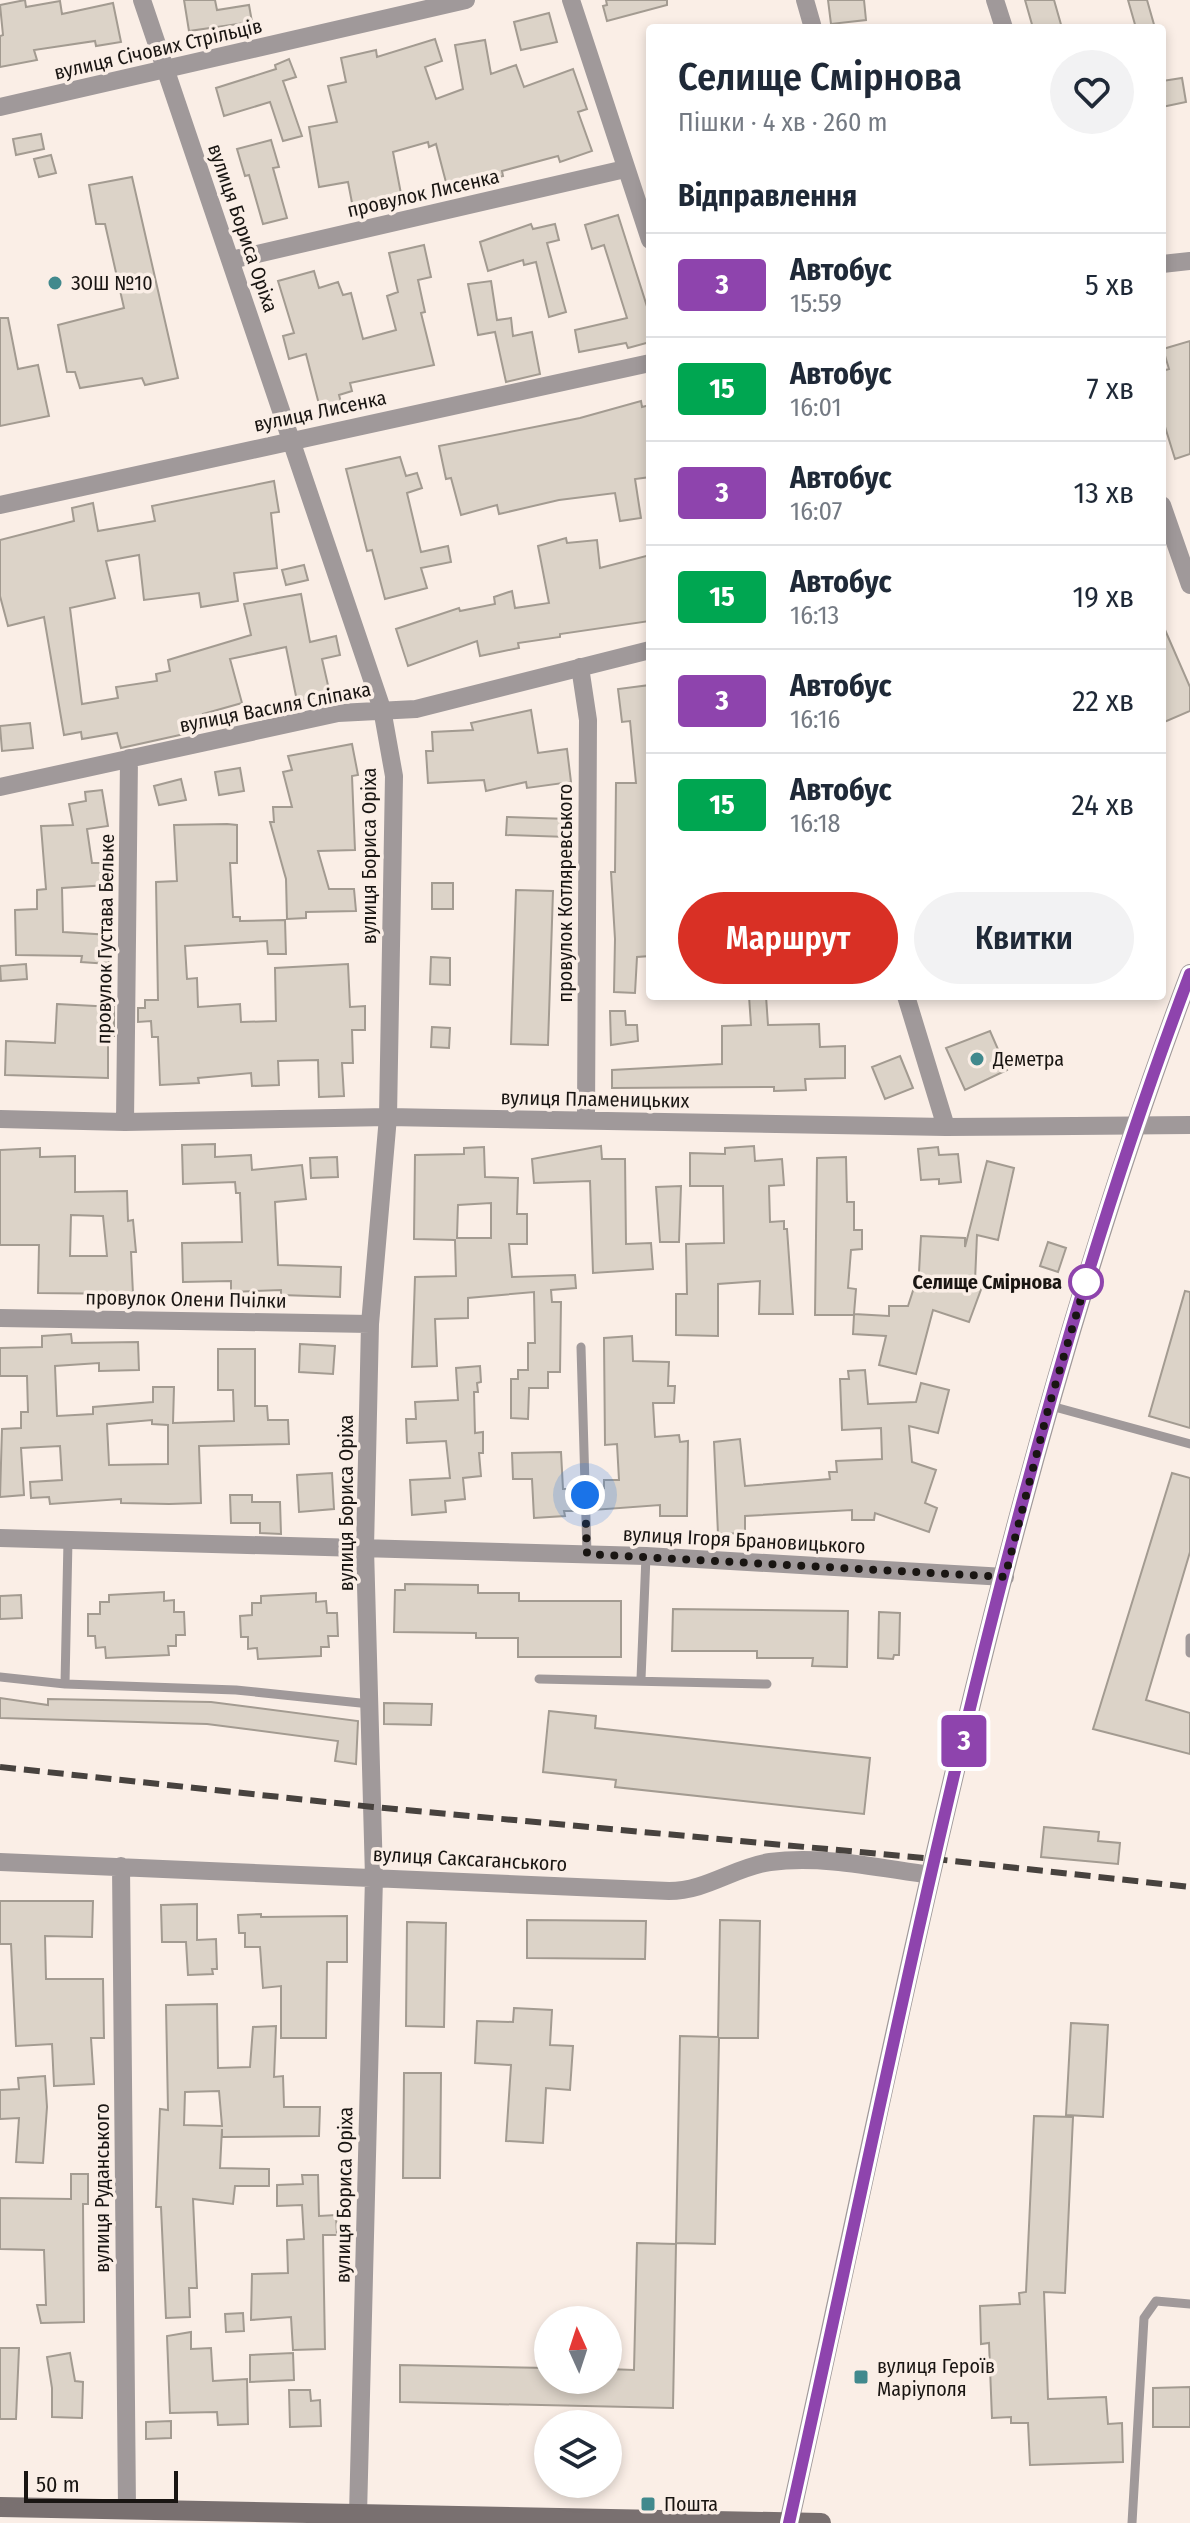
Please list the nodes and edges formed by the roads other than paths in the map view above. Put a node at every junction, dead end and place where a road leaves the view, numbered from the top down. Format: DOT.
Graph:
graph roads {
  1 [pos="142,0"];
  2 [pos="466,0"];
  3 [pos="571,0"];
  4 [pos="805,0"];
  5 [pos="995,0"];
  6 [pos="812,24"];
  7 [pos="1003,24"];
  8 [pos="167,71"];
  9 [pos="0,107"];
  10 [pos="625,169"];
  11 [pos="646,229"];
  12 [pos="231,260"];
  13 [pos="1190,261"];
  14 [pos="1166,264"];
  15 [pos="646,364"];
  16 [pos="293,439"];
  17 [pos="0,505"];
  18 [pos="1167,537"];
  19 [pos="1190,585"];
  20 [pos="646,651"];
  21 [pos="580,667"];
  22 [pos="382,709"];
  23 [pos="129,758"];
  24 [pos="0,787"];
  25 [pos="1190,974"];
  26 [pos="907,1000"];
  27 [pos="388,1117"];
  28 [pos="0,1119"];
  29 [pos="586,1120"];
  30 [pos="125,1122"];
  31 [pos="1133,1124"];
  32 [pos="1190,1125"];
  33 [pos="946,1127"];
  34 [pos="0,1318"];
  35 [pos="370,1324"];
  36 [pos="581,1347"];
  37 [pos="1049,1406"];
  38 [pos="1190,1444"];
  39 [pos="0,1538"];
  40 [pos="68,1540"];
  41 [pos="365,1548"];
  42 [pos="587,1554"];
  43 [pos="646,1556"];
  44 [pos="1005,1577"];
  45 [pos="1190,1638"];
  46 [pos="1190,1653"];
  47 [pos="0,1677"];
  48 [pos="539,1679"];
  49 [pos="641,1679"];
  50 [pos="65,1684"];
  51 [pos="767,1684"];
  52 [pos="370,1704"];
  53 [pos="0,1862"];
  54 [pos="121,1866"];
  55 [pos="931,1875"];
  56 [pos="374,1877"];
  57 [pos="1190,2304"];
  58 [pos="0,2507"];
  59 [pos="127,2509"];
  60 [pos="358,2515"];
  61 [pos="790,2522"];
  62 [pos="821,2523"];
  63 [pos="1132,2523"];
  1 -- 8 [label="street, вулиця Бориса Оріха"];
  2 -- 8 [label="street, вулиця Січових Стрільців"];
  3 -- 10 [label="street"];
  4 -- 6 [label="street"];
  5 -- 7 [label="street"];
  8 -- 9 [label="street, вулиця Січових Стрільців"];
  8 -- 12 [label="street, вулиця Бориса Оріха"];
  10 -- 11 [label="street"];
  10 -- 12 [label="street, провулок Лисенка"];
  12 -- 16 [label="street, вулиця Бориса Оріха"];
  13 -- 14 [label="street"];
  15 -- 16 [label="street, вулиця Лисенка"];
  16 -- 17 [label="street, вулиця Лисенка"];
  16 -- 22 [label="street, вулиця Бориса Оріха"];
  18 -- 19 [label="street"];
  20 -- 21 [label="street, вулиця Василя Сліпака"];
  21 -- 22 [label="street, вулиця Василя Сліпака"];
  21 -- 29 [label="street, провулок Котляревського"];
  22 -- 23 [label="street, вулиця Василя Сліпака"];
  22 -- 27 [label="street, вулиця Бориса Оріха"];
  23 -- 24 [label="street, вулиця Василя Сліпака"];
  23 -- 30 [label="street, провулок Густава Бельке"];
  25 -- 31 [label="street"];
  26 -- 33 [label="street"];
  27 -- 29 [label="street, вулиця Пламеницьких"];
  27 -- 30 [label="street, вулиця Пламеницьких"];
  27 -- 35 [label="street, вулиця Бориса Оріха"];
  28 -- 30 [label="street, вулиця Пламеницьких"];
  29 -- 33 [label="street, вулиця Пламеницьких"];
  31 -- 32 [label="street, вулиця Пламеницьких"];
  31 -- 33 [label="street, вулиця Пламеницьких"];
  31 -- 37 [label="street"];
  34 -- 35 [label="street, провулок Олени Пчілки"];
  35 -- 41 [label="street, вулиця Бориса Оріха"];
  36 -- 42 [label="lane"];
  37 -- 38 [label="lane"];
  37 -- 44 [label="street"];
  39 -- 40 [label="street, вулиця Ігоря Брановицького"];
  40 -- 41 [label="street, вулиця Ігоря Брановицького"];
  40 -- 50 [label="lane"];
  41 -- 42 [label="street, вулиця Ігоря Брановицького"];
  41 -- 52 [label="street, вулиця Бориса Оріха"];
  42 -- 43 [label="street, вулиця Ігоря Брановицького"];
  43 -- 44 [label="street, вулиця Ігоря Брановицького"];
  43 -- 49 [label="lane"];
  44 -- 55 [label="street"];
  45 -- 46 [label="lane"];
  47 -- 50 [label="lane"];
  48 -- 49 [label="lane"];
  49 -- 51 [label="lane"];
  50 -- 52 [label="lane"];
  52 -- 56 [label="street, вулиця Бориса Оріха"];
  53 -- 54 [label="street, вулиця Саксаганського"];
  54 -- 56 [label="street, вулиця Саксаганського"];
  54 -- 59 [label="street, вулиця Руданського"];
  55 -- 56 [label="street, вулиця Саксаганського"];
  55 -- 61 [label="street"];
  56 -- 60 [label="street, вулиця Бориса Оріха"];
  57 -- 63 [label="lane"];
  58 -- 59 [label="main road"];
  59 -- 60 [label="main road"];
  60 -- 61 [label="main road"];
  61 -- 62 [label="main road"];
}
